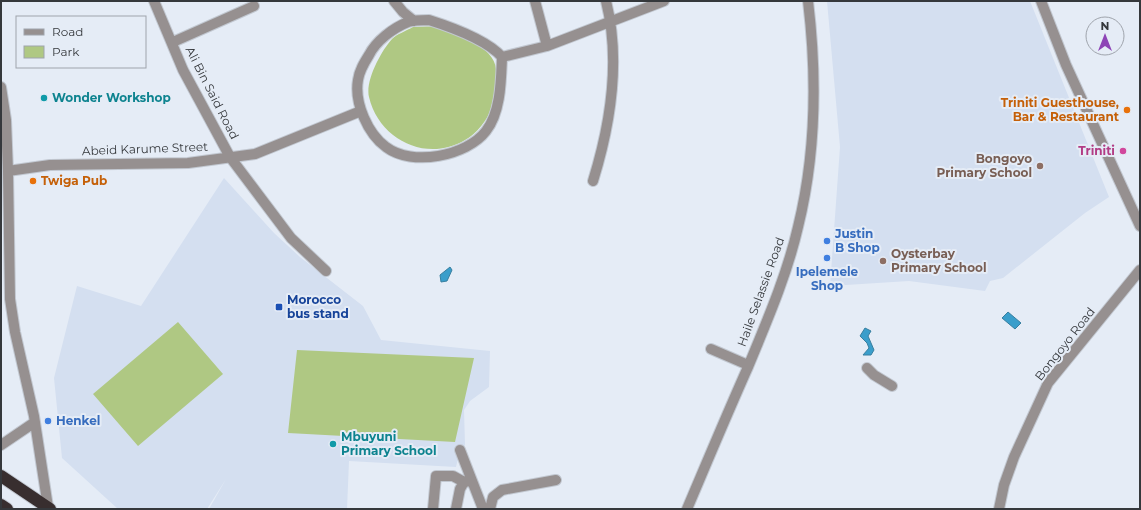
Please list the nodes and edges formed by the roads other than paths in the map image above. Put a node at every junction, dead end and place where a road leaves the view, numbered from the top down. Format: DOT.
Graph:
graph roads {
  1 [pos="154,1"];
  2 [pos="394,1"];
  3 [pos="535,1"];
  4 [pos="606,1"];
  5 [pos="664,1"];
  6 [pos="808,1"];
  7 [pos="1041,1"];
  8 [pos="254,6"];
  9 [pos="414,21"];
  10 [pos="611,21"];
  11 [pos="173,42"];
  12 [pos="547,46"];
  13 [pos="502,57"];
  14 [pos="1,87"];
  15 [pos="361,111"];
  16 [pos="230,157"];
  17 [pos="8,171"];
  18 [pos="593,181"];
  19 [pos="1140,226"];
  20 [pos="1140,270"];
  21 [pos="326,271"];
  22 [pos="711,349"];
  23 [pos="748,364"];
  24 [pos="867,368"];
  25 [pos="892,386"];
  26 [pos="35,422"];
  27 [pos="1,445"];
  28 [pos="460,450"];
  29 [pos="1,476"];
  30 [pos="556,480"];
  31 [pos="468,481"];
  32 [pos="1,505"];
  33 [pos="49,508"];
  34 [pos="7,509"];
  35 [pos="433,509"];
  36 [pos="456,509"];
  37 [pos="483,509"];
  38 [pos="490,509"];
  39 [pos="687,509"];
  40 [pos="999,509"];
  1 -- 11 [label="street, Ali Bin Said Road"];
  2 -- 9 [label="street"];
  3 -- 12 [label="street"];
  4 -- 10 [label="street"];
  5 -- 10 [label="street"];
  6 -- 23 [label="street, Haile Selassie Road"];
  7 -- 19 [label="street"];
  8 -- 11 [label="street"];
  9 -- 13 [label="street"];
  9 -- 15 [label="street"];
  10 -- 12 [label="street"];
  10 -- 18 [label="street"];
  11 -- 16 [label="street, Ali Bin Said Road"];
  12 -- 13 [label="street"];
  13 -- 15 [label="street"];
  14 -- 17 [label="street"];
  15 -- 16 [label="street, Ali Bin Said Road"];
  16 -- 17 [label="street, Abeid Karume Street"];
  16 -- 21 [label="street"];
  17 -- 26 [label="street"];
  20 -- 40 [label="street, Bongoyo Road"];
  22 -- 23 [label="street"];
  23 -- 39 [label="street, Haile Selassie Road"];
  24 -- 25 [label="street"];
  26 -- 27 [label="street"];
  26 -- 33 [label="street"];
  28 -- 31 [label="street"];
  29 -- 33 [label="highway"];
  30 -- 38 [label="street"];
  31 -- 35 [label="street"];
  31 -- 36 [label="street"];
  31 -- 37 [label="street"];
  32 -- 34 [label="highway"];
}
